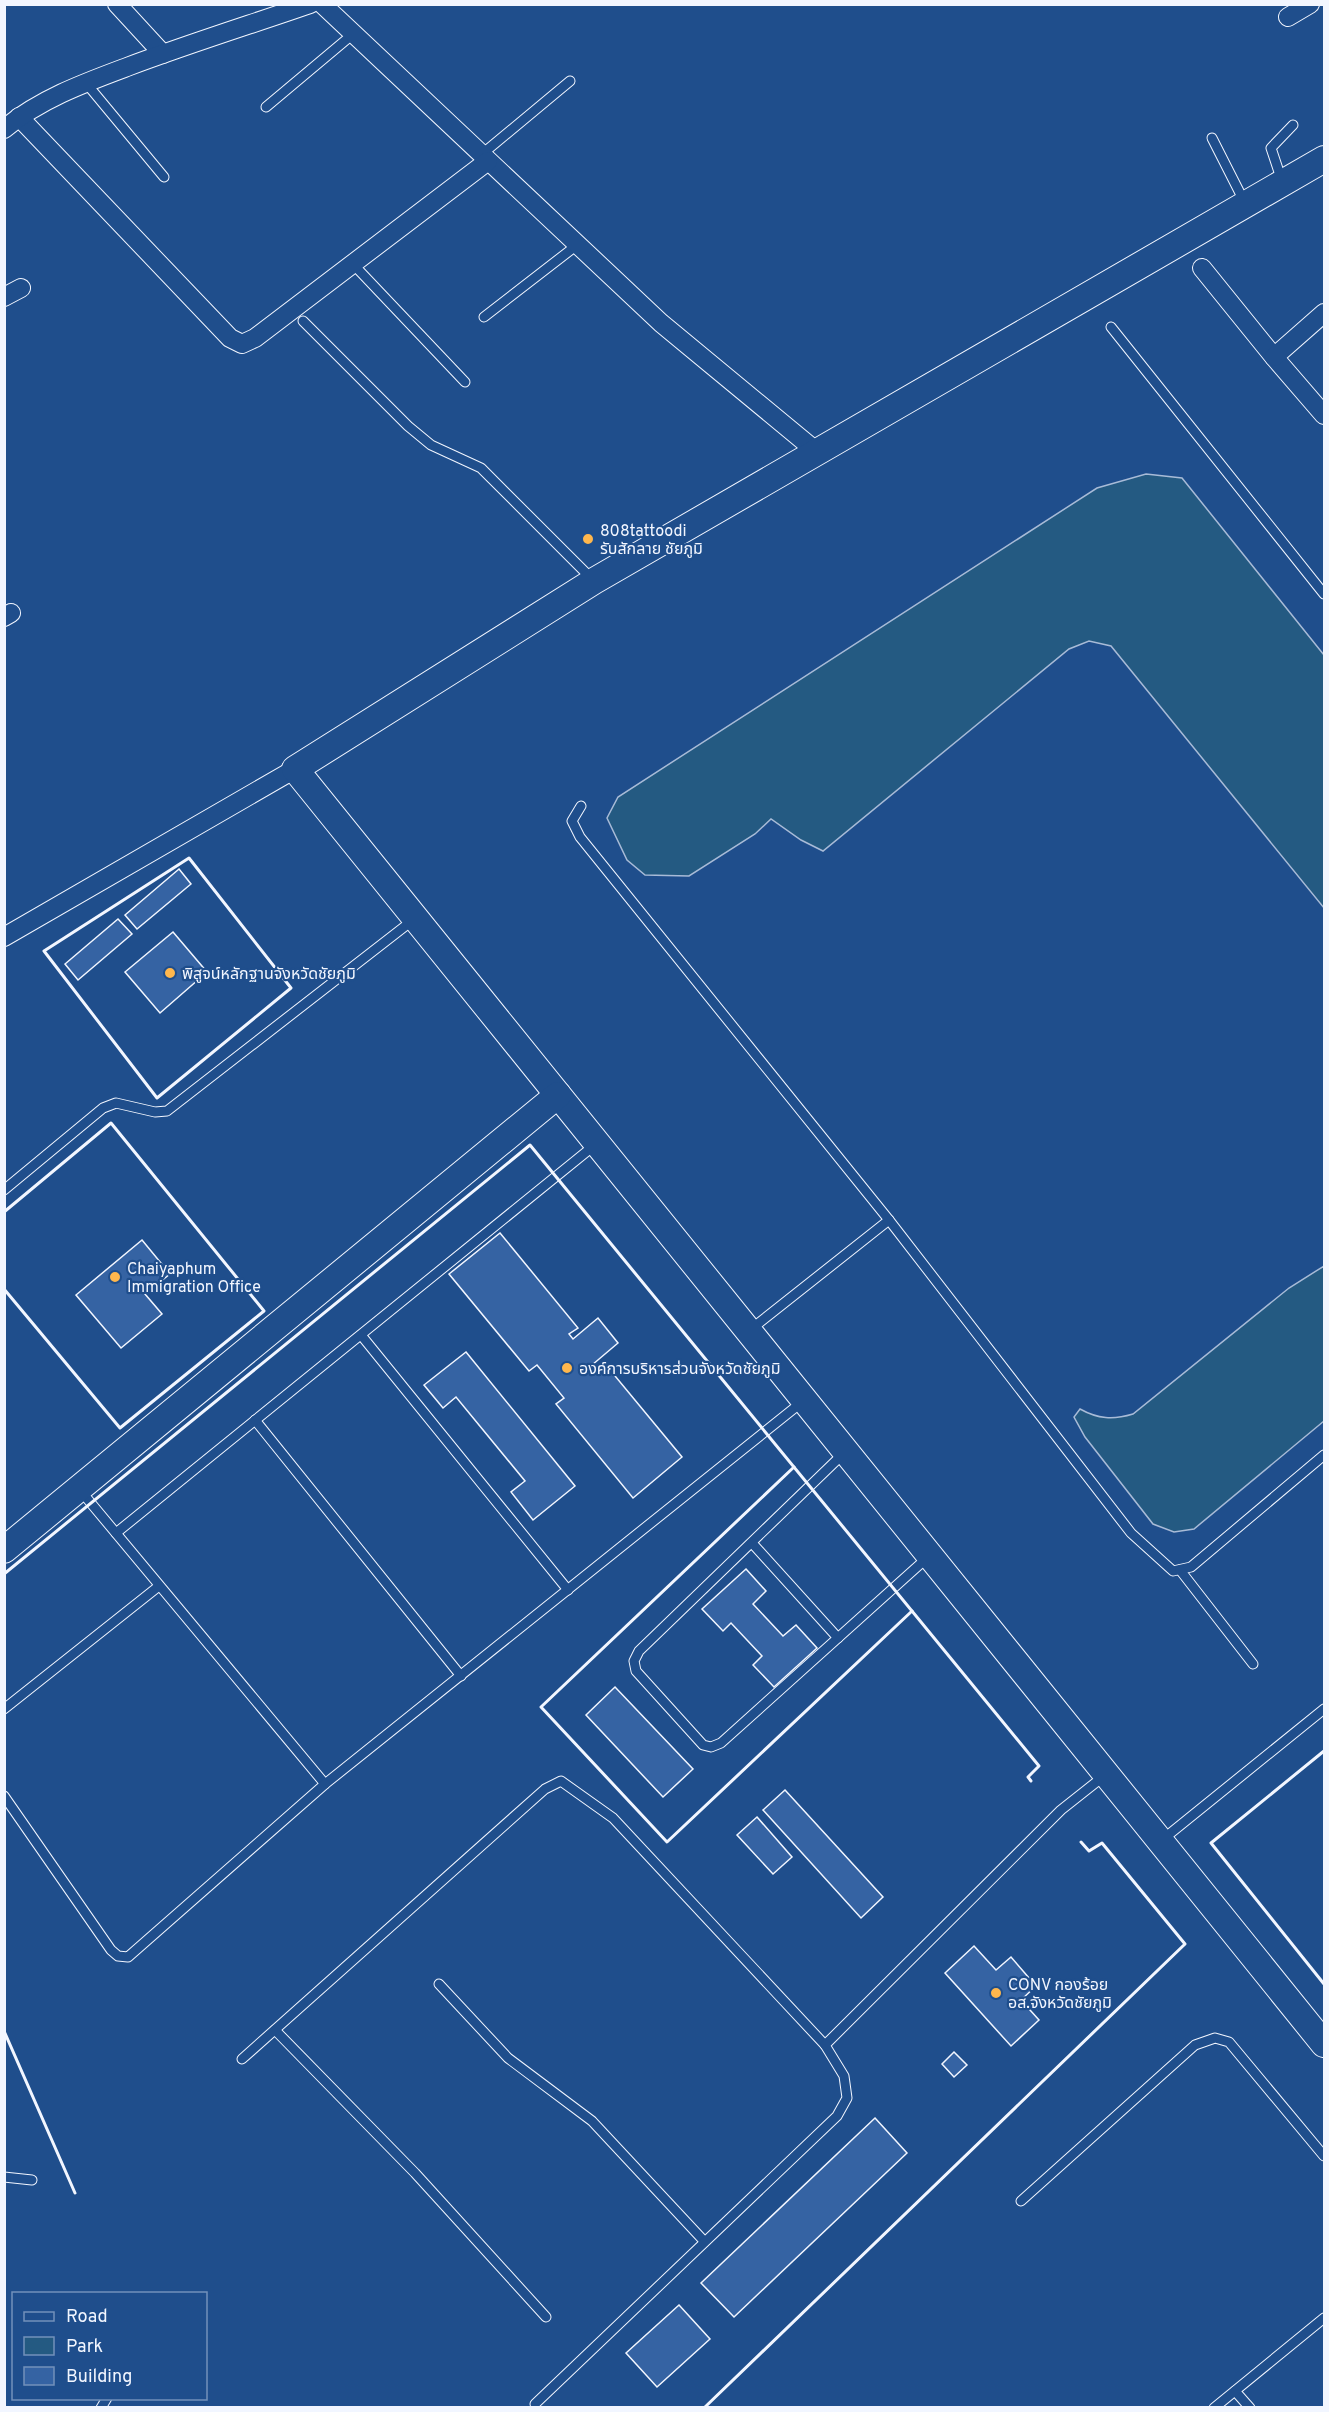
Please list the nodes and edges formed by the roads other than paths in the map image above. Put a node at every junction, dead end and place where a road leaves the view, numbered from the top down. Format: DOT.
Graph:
graph roads {
  1 [pos="117,4"];
  2 [pos="310,4"];
  3 [pos="322,4"];
  4 [pos="1310,4"];
  5 [pos="1288,17"];
  6 [pos="353,34"];
  7 [pos="163,54"];
  8 [pos="570,81"];
  9 [pos="86,83"];
  10 [pos="266,107"];
  11 [pos="19,117"];
  12 [pos="1293,125"];
  13 [pos="4,129"];
  14 [pos="1212,138"];
  15 [pos="485,158"];
  16 [pos="1324,159"];
  17 [pos="164,177"];
  18 [pos="1282,184"];
  19 [pos="1246,205"];
  20 [pos="577,245"];
  21 [pos="353,264"];
  22 [pos="1202,268"];
  23 [pos="21,288"];
  24 [pos="4,297"];
  25 [pos="1324,313"];
  26 [pos="484,317"];
  27 [pos="303,321"];
  28 [pos="1111,327"];
  29 [pos="1274,357"];
  30 [pos="465,382"];
  31 [pos="1324,415"];
  32 [pos="816,452"];
  33 [pos="594,582"];
  34 [pos="1324,594"];
  35 [pos="295,769"];
  36 [pos="581,806"];
  37 [pos="415,918"];
  38 [pos="4,937"];
  39 [pos="558,1095"];
  40 [pos="597,1143"];
  41 [pos="4,1190"];
  42 [pos="889,1220"];
  43 [pos="748,1331"];
  44 [pos="361,1335"];
  45 [pos="804,1400"];
  46 [pos="255,1420"];
  47 [pos="846,1451"];
  48 [pos="1324,1455"];
  49 [pos="79,1489"];
  50 [pos="116,1533"];
  51 [pos="752,1543"];
  52 [pos="4,1550"];
  53 [pos="929,1555"];
  54 [pos="1180,1570"];
  55 [pos="159,1586"];
  56 [pos="568,1590"];
  57 [pos="837,1638"];
  58 [pos="1253,1664"];
  59 [pos="460,1676"];
  60 [pos="4,1709"];
  61 [pos="1324,1709"];
  62 [pos="1106,1774"];
  63 [pos="325,1784"];
  64 [pos="4,1796"];
  65 [pos="1160,1841"];
  66 [pos="439,1984"];
  67 [pos="274,2030"];
  68 [pos="1324,2044"];
  69 [pos="825,2045"];
  70 [pos="242,2059"];
  71 [pos="1324,2156"];
  72 [pos="4,2177"];
  73 [pos="32,2180"];
  74 [pos="1021,2201"];
  75 [pos="704,2241"];
  76 [pos="546,2317"];
  77 [pos="1324,2318"];
  78 [pos="1235,2391"];
  79 [pos="535,2404"];
  80 [pos="1214,2408"];
  81 [pos="1250,2408"];
  1 -- 7 [label="street"];
  2 -- 7 [label="street"];
  3 -- 6 [label="street"];
  4 -- 5 [label="street"];
  6 -- 10 [label="lane"];
  6 -- 15 [label="street"];
  7 -- 9 [label="street"];
  8 -- 15 [label="lane"];
  9 -- 11 [label="street"];
  9 -- 17 [label="lane"];
  11 -- 13 [label="street"];
  11 -- 21 [label="street"];
  12 -- 18 [label="lane"];
  14 -- 19 [label="lane"];
  15 -- 20 [label="street"];
  15 -- 21 [label="street"];
  16 -- 18 [label="street"];
  18 -- 19 [label="street"];
  19 -- 32 [label="street"];
  20 -- 26 [label="lane"];
  20 -- 32 [label="street"];
  21 -- 30 [label="lane"];
  22 -- 29 [label="street"];
  23 -- 24 [label="street"];
  25 -- 29 [label="street"];
  27 -- 33 [label="lane"];
  28 -- 34 [label="lane"];
  29 -- 31 [label="street"];
  32 -- 33 [label="street"];
  33 -- 35 [label="street"];
  35 -- 37 [label="street"];
  35 -- 38 [label="street"];
  36 -- 42 [label="lane"];
  37 -- 39 [label="street"];
  37 -- 41 [label="lane"];
  39 -- 40 [label="street"];
  39 -- 49 [label="street"];
  40 -- 43 [label="street"];
  40 -- 44 [label="lane"];
  42 -- 43 [label="lane"];
  42 -- 54 [label="lane"];
  43 -- 45 [label="street"];
  44 -- 46 [label="lane"];
  44 -- 56 [label="lane"];
  45 -- 47 [label="street"];
  45 -- 56 [label="lane"];
  46 -- 50 [label="lane"];
  46 -- 59 [label="lane"];
  47 -- 51 [label="lane"];
  47 -- 53 [label="street"];
  48 -- 54 [label="lane"];
  49 -- 50 [label="lane"];
  49 -- 52 [label="street"];
  50 -- 55 [label="lane"];
  51 -- 57 [label="lane"];
  51 -- 57 [label="lane"];
  53 -- 57 [label="lane"];
  53 -- 62 [label="street"];
  54 -- 58 [label="lane"];
  55 -- 60 [label="lane"];
  55 -- 63 [label="lane"];
  56 -- 59 [label="lane"];
  59 -- 63 [label="lane"];
  61 -- 65 [label="lane"];
  62 -- 65 [label="street"];
  62 -- 69 [label="lane"];
  63 -- 64 [label="lane"];
  65 -- 68 [label="street"];
  66 -- 75 [label="lane"];
  67 -- 69 [label="lane"];
  67 -- 70 [label="lane"];
  67 -- 76 [label="lane"];
  69 -- 75 [label="lane"];
  71 -- 74 [label="lane"];
  72 -- 73 [label="lane"];
  75 -- 79 [label="lane"];
  77 -- 78 [label="lane"];
  78 -- 80 [label="lane"];
  78 -- 81 [label="lane"];
}
